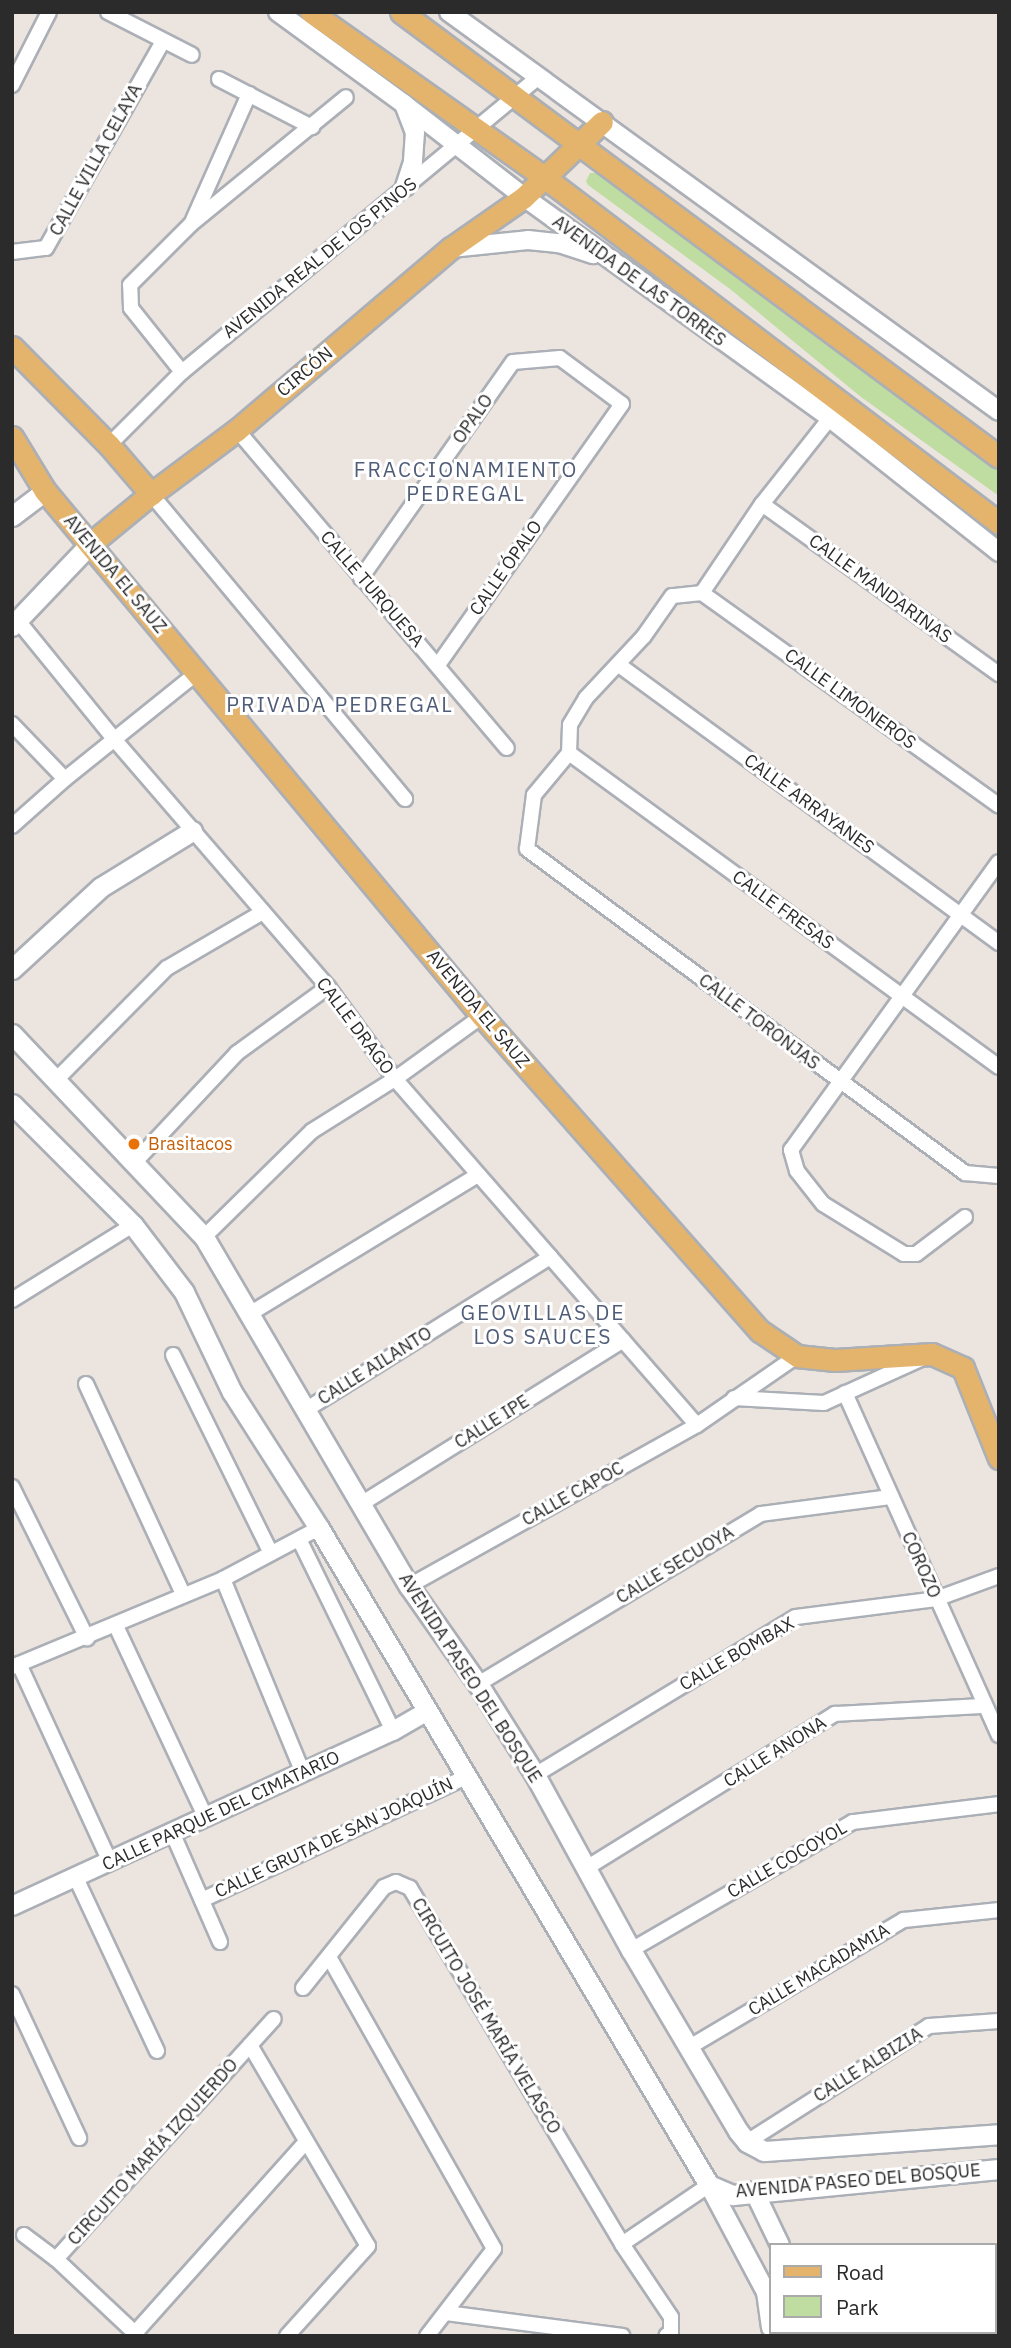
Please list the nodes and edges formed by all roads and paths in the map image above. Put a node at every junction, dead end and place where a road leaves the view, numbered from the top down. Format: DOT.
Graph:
graph roads {
  1 [pos="49,12"];
  2 [pos="108,12"];
  3 [pos="278,12"];
  4 [pos="311,12"];
  5 [pos="401,12"];
  6 [pos="449,12"];
  7 [pos="163,41"];
  8 [pos="192,55"];
  9 [pos="538,78"];
  10 [pos="219,79"];
  11 [pos="12,85"];
  12 [pos="249,94"];
  13 [pos="346,97"];
  14 [pos="514,98"];
  15 [pos="404,104"];
  16 [pos="603,122"];
  17 [pos="312,127"];
  18 [pos="477,130"];
  19 [pos="459,145"];
  20 [pos="578,145"];
  21 [pos="544,177"];
  22 [pos="405,187"];
  23 [pos="524,197"];
  24 [pos="191,224"];
  25 [pos="452,248"];
  26 [pos="12,251"];
  27 [pos="609,259"];
  28 [pos="12,347"];
  29 [pos="182,372"];
  30 [pos="621,404"];
  31 [pos="999,411"];
  32 [pos="830,418"];
  33 [pos="237,430"];
  34 [pos="12,437"];
  35 [pos="109,444"];
  36 [pos="999,457"];
  37 [pos="45,491"];
  38 [pos="151,494"];
  39 [pos="762,504"];
  40 [pos="12,516"];
  41 [pos="999,523"];
  42 [pos="90,544"];
  43 [pos="999,552"];
  44 [pos="360,578"];
  45 [pos="702,593"];
  46 [pos="15,624"];
  47 [pos="438,664"];
  48 [pos="619,665"];
  49 [pos="198,672"];
  50 [pos="999,674"];
  51 [pos="12,724"];
  52 [pos="114,739"];
  53 [pos="507,748"];
  54 [pos="569,753"];
  55 [pos="65,779"];
  56 [pos="405,799"];
  57 [pos="999,806"];
  58 [pos="12,826"];
  59 [pos="192,831"];
  60 [pos="999,862"];
  61 [pos="263,912"];
  62 [pos="961,916"];
  63 [pos="999,943"];
  64 [pos="12,969"];
  65 [pos="328,987"];
  66 [pos="900,996"];
  67 [pos="482,1016"];
  68 [pos="12,1034"];
  69 [pos="999,1067"];
  70 [pos="57,1079"];
  71 [pos="394,1079"];
  72 [pos="840,1083"];
  73 [pos="12,1104"];
  74 [pos="135,1162"];
  75 [pos="478,1175"];
  76 [pos="999,1176"];
  77 [pos="965,1217"];
  78 [pos="133,1225"];
  79 [pos="204,1237"];
  80 [pos="550,1257"];
  81 [pos="12,1300"];
  82 [pos="251,1313"];
  83 [pos="622,1340"];
  84 [pos="932,1354"];
  85 [pos="173,1355"];
  86 [pos="797,1356"];
  87 [pos="86,1384"];
  88 [pos="845,1394"];
  89 [pos="734,1398"];
  90 [pos="307,1409"];
  91 [pos="697,1425"];
  92 [pos="999,1458"];
  93 [pos="12,1487"];
  94 [pos="891,1497"];
  95 [pos="361,1504"];
  96 [pos="319,1528"];
  97 [pos="299,1539"];
  98 [pos="271,1553"];
  99 [pos="999,1576"];
  100 [pos="223,1580"];
  101 [pos="409,1586"];
  102 [pos="183,1594"];
  103 [pos="936,1599"];
  104 [pos="116,1626"];
  105 [pos="87,1638"];
  106 [pos="15,1666"];
  107 [pos="478,1685"];
  108 [pos="984,1706"];
  109 [pos="427,1711"];
  110 [pos="393,1731"];
  111 [pos="999,1735"];
  112 [pos="303,1773"];
  113 [pos="535,1775"];
  114 [pos="466,1777"];
  115 [pos="999,1804"];
  116 [pos="206,1818"];
  117 [pos="172,1832"];
  118 [pos="110,1862"];
  119 [pos="588,1867"];
  120 [pos="76,1878"];
  121 [pos="14,1900"];
  122 [pos="202,1900"];
  123 [pos="999,1910"];
  124 [pos="220,1942"];
  125 [pos="631,1950"];
  126 [pos="329,1957"];
  127 [pos="303,1988"];
  128 [pos="12,1994"];
  129 [pos="274,2019"];
  130 [pos="999,2021"];
  131 [pos="250,2045"];
  132 [pos="688,2048"];
  133 [pos="158,2051"];
  134 [pos="999,2134"];
  135 [pos="79,2138"];
  136 [pos="306,2142"];
  137 [pos="747,2142"];
  138 [pos="999,2169"];
  139 [pos="709,2185"];
  140 [pos="754,2191"];
  141 [pos="24,2235"];
  142 [pos="779,2243"];
  143 [pos="622,2244"];
  144 [pos="56,2259"];
  145 [pos="997,2283"];
  146 [pos="999,2290"];
  147 [pos="769,2312"];
  148 [pos="446,2313"];
  149 [pos="137,2334"];
  150 [pos="288,2336"];
  151 [pos="427,2336"];
  152 [pos="623,2336"];
  153 [pos="666,2336"];
  1 -- 11 [label="street"];
  2 -- 7 [label="street"];
  3 -- 15 [label="street, AVENIDA DE LAS TORRES"];
  4 -- 18 [label="main road, AVENIDA DE LAS TORRES"];
  5 -- 14 [label="main road"];
  6 -- 9 [label="street"];
  7 -- 8 [label="street"];
  7 -- 26 [label="street, CALLE VILLA CELAYA"];
  9 -- 14 [label="street, AVENIDA REAL DE LOS PINOS"];
  9 -- 16 [label="street"];
  10 -- 12 [label="street"];
  12 -- 17 [label="street"];
  12 -- 24 [label="street"];
  13 -- 17 [label="street"];
  14 -- 18 [label="street, AVENIDA REAL DE LOS PINOS"];
  14 -- 20 [label="main road"];
  15 -- 19 [label="street, AVENIDA DE LAS TORRES"];
  15 -- 22 [label="street"];
  16 -- 20 [label="main road, CIRCÓN"];
  16 -- 31 [label="street"];
  17 -- 24 [label="street"];
  18 -- 19 [label="street, AVENIDA REAL DE LOS PINOS"];
  18 -- 21 [label="main road, AVENIDA DE LAS TORRES"];
  19 -- 22 [label="street, AVENIDA REAL DE LOS PINOS"];
  19 -- 23 [label="street, AVENIDA DE LAS TORRES"];
  20 -- 21 [label="main road, CIRCÓN"];
  20 -- 36 [label="main road"];
  21 -- 23 [label="main road, CIRCÓN"];
  21 -- 41 [label="main road, AVENIDA DE LAS TORRES"];
  22 -- 29 [label="street, AVENIDA REAL DE LOS PINOS"];
  23 -- 25 [label="main road, CIRCÓN"];
  23 -- 27 [label="street, AVENIDA DE LAS TORRES"];
  24 -- 29 [label="street"];
  25 -- 27 [label="street"];
  25 -- 33 [label="main road, CIRCÓN"];
  27 -- 32 [label="street, AVENIDA DE LAS TORRES"];
  28 -- 35 [label="main road"];
  29 -- 35 [label="street, AVENIDA REAL DE LOS PINOS"];
  30 -- 44 [label="street, OPALO"];
  30 -- 47 [label="street, CALLE ÓPALO"];
  32 -- 39 [label="street"];
  32 -- 43 [label="street, AVENIDA DE LAS TORRES"];
  33 -- 38 [label="main road, CIRCÓN"];
  33 -- 44 [label="street, CALLE TURQUESA"];
  34 -- 37 [label="main road, AVENIDA EL SAUZ"];
  35 -- 38 [label="main road"];
  37 -- 40 [label="main road"];
  37 -- 42 [label="main road, AVENIDA EL SAUZ"];
  38 -- 42 [label="main road, CIRCÓN"];
  38 -- 56 [label="street"];
  39 -- 45 [label="street"];
  39 -- 50 [label="street, CALLE MANDARINAS"];
  42 -- 46 [label="main road, CIRCÓN"];
  42 -- 49 [label="main road, AVENIDA EL SAUZ"];
  44 -- 47 [label="street, CALLE TURQUESA"];
  45 -- 48 [label="street"];
  45 -- 57 [label="street, CALLE LIMONEROS"];
  46 -- 52 [label="street, CALLE DRAGO"];
  47 -- 53 [label="street, CALLE TURQUESA"];
  48 -- 54 [label="street"];
  48 -- 62 [label="street, CALLE ARRAYANES"];
  49 -- 52 [label="street"];
  49 -- 67 [label="main road, AVENIDA EL SAUZ"];
  51 -- 55 [label="street"];
  52 -- 55 [label="street"];
  52 -- 59 [label="street, CALLE DRAGO"];
  54 -- 66 [label="street, CALLE FRESAS"];
  54 -- 72 [label="street, CALLE TORONJAS"];
  55 -- 58 [label="street"];
  59 -- 61 [label="street, CALLE DRAGO"];
  59 -- 64 [label="main road"];
  60 -- 62 [label="street"];
  61 -- 65 [label="street, CALLE DRAGO"];
  61 -- 70 [label="street"];
  62 -- 63 [label="street, CALLE ARRAYANES"];
  62 -- 66 [label="street"];
  65 -- 71 [label="street, CALLE DRAGO"];
  65 -- 74 [label="street"];
  66 -- 69 [label="street, CALLE FRESAS"];
  66 -- 72 [label="street"];
  67 -- 71 [label="street"];
  67 -- 86 [label="main road, AVENIDA EL SAUZ"];
  68 -- 70 [label="main road, AVENIDA PASEO DEL BOSQUE"];
  70 -- 74 [label="main road, AVENIDA PASEO DEL BOSQUE"];
  71 -- 75 [label="street, CALLE DRAGO"];
  71 -- 79 [label="street"];
  72 -- 76 [label="street, CALLE TORONJAS"];
  72 -- 77 [label="street"];
  73 -- 78 [label="main road"];
  74 -- 79 [label="main road, AVENIDA PASEO DEL BOSQUE"];
  75 -- 80 [label="street, CALLE DRAGO"];
  75 -- 82 [label="street"];
  78 -- 81 [label="street"];
  78 -- 96 [label="main road"];
  79 -- 82 [label="main road, AVENIDA PASEO DEL BOSQUE"];
  80 -- 83 [label="street, CALLE DRAGO"];
  80 -- 90 [label="street, CALLE AILANTO"];
  82 -- 90 [label="main road, AVENIDA PASEO DEL BOSQUE"];
  83 -- 91 [label="street, CALLE DRAGO"];
  83 -- 95 [label="street, CALLE IPE"];
  84 -- 86 [label="main road, AVENIDA EL SAUZ"];
  84 -- 88 [label="street"];
  84 -- 92 [label="main road, AVENIDA EL SAUZ"];
  85 -- 98 [label="street"];
  86 -- 89 [label="street, CALLE CAPOC"];
  87 -- 102 [label="street"];
  88 -- 89 [label="street"];
  88 -- 94 [label="street, COROZO"];
  89 -- 91 [label="street, CALLE CAPOC"];
  90 -- 95 [label="main road, AVENIDA PASEO DEL BOSQUE"];
  91 -- 101 [label="street, CALLE CAPOC"];
  93 -- 105 [label="street"];
  94 -- 103 [label="street, COROZO"];
  94 -- 107 [label="street, CALLE SECUOYA"];
  95 -- 101 [label="main road, AVENIDA PASEO DEL BOSQUE"];
  96 -- 97 [label="street"];
  96 -- 109 [label="main road"];
  97 -- 98 [label="street"];
  97 -- 110 [label="street"];
  98 -- 100 [label="street"];
  99 -- 103 [label="street, CALLE BOMBAX"];
  100 -- 102 [label="street"];
  100 -- 112 [label="street"];
  101 -- 107 [label="main road, AVENIDA PASEO DEL BOSQUE"];
  102 -- 104 [label="street"];
  103 -- 108 [label="street, COROZO"];
  103 -- 113 [label="street, CALLE BOMBAX"];
  104 -- 105 [label="street"];
  104 -- 116 [label="street"];
  105 -- 106 [label="street"];
  106 -- 118 [label="street"];
  107 -- 113 [label="main road, AVENIDA PASEO DEL BOSQUE"];
  108 -- 111 [label="street, COROZO"];
  108 -- 119 [label="street, CALLE ANONA"];
  109 -- 110 [label="street, CALLE PARQUE DEL CIMATARIO"];
  109 -- 114 [label="main road"];
  110 -- 112 [label="street, CALLE PARQUE DEL CIMATARIO"];
  112 -- 116 [label="street, CALLE PARQUE DEL CIMATARIO"];
  113 -- 119 [label="main road, AVENIDA PASEO DEL BOSQUE"];
  114 -- 122 [label="street, CALLE GRUTA DE SAN JOAQUÍN"];
  114 -- 139 [label="main road"];
  115 -- 125 [label="street, CALLE COCOYOL"];
  116 -- 117 [label="street, CALLE PARQUE DEL CIMATARIO"];
  117 -- 118 [label="street, CALLE PARQUE DEL CIMATARIO"];
  117 -- 122 [label="street"];
  118 -- 120 [label="street, CALLE PARQUE DEL CIMATARIO"];
  119 -- 125 [label="main road, AVENIDA PASEO DEL BOSQUE"];
  120 -- 121 [label="street, CALLE PARQUE DEL CIMATARIO"];
  120 -- 133 [label="street"];
  122 -- 124 [label="street"];
  123 -- 132 [label="street, CALLE MACADAMIA"];
  125 -- 132 [label="main road, AVENIDA PASEO DEL BOSQUE"];
  126 -- 127 [label="street, CIRCUITO JOSÉ MARÍA VELASCO"];
  126 -- 143 [label="street, CIRCUITO JOSÉ MARÍA VELASCO"];
  126 -- 148 [label="street"];
  128 -- 135 [label="street"];
  129 -- 131 [label="street, CIRCUITO MARÍA IZQUIERDO"];
  130 -- 137 [label="street, CALLE ALBIZIA"];
  131 -- 136 [label="street, CIRCUITO MARÍA IZQUIERDO"];
  131 -- 144 [label="street, CIRCUITO MARÍA IZQUIERDO"];
  132 -- 137 [label="main road, AVENIDA PASEO DEL BOSQUE"];
  134 -- 137 [label="main road, AVENIDA PASEO DEL BOSQUE"];
  136 -- 149 [label="street"];
  136 -- 150 [label="street, CIRCUITO MARÍA IZQUIERDO"];
  138 -- 140 [label="main road, AVENIDA PASEO DEL BOSQUE"];
  139 -- 140 [label="main road, AVENIDA PASEO DEL BOSQUE"];
  139 -- 143 [label="street"];
  139 -- 147 [label="street"];
  140 -- 142 [label="street"];
  141 -- 144 [label="street, CIRCUITO MARÍA IZQUIERDO"];
  143 -- 153 [label="street, CIRCUITO JOSÉ MARÍA VELASCO"];
  144 -- 149 [label="street, CIRCUITO MARÍA IZQUIERDO"];
  145 -- 146 [label="street"];
  148 -- 151 [label="street"];
  148 -- 152 [label="street"];
}
